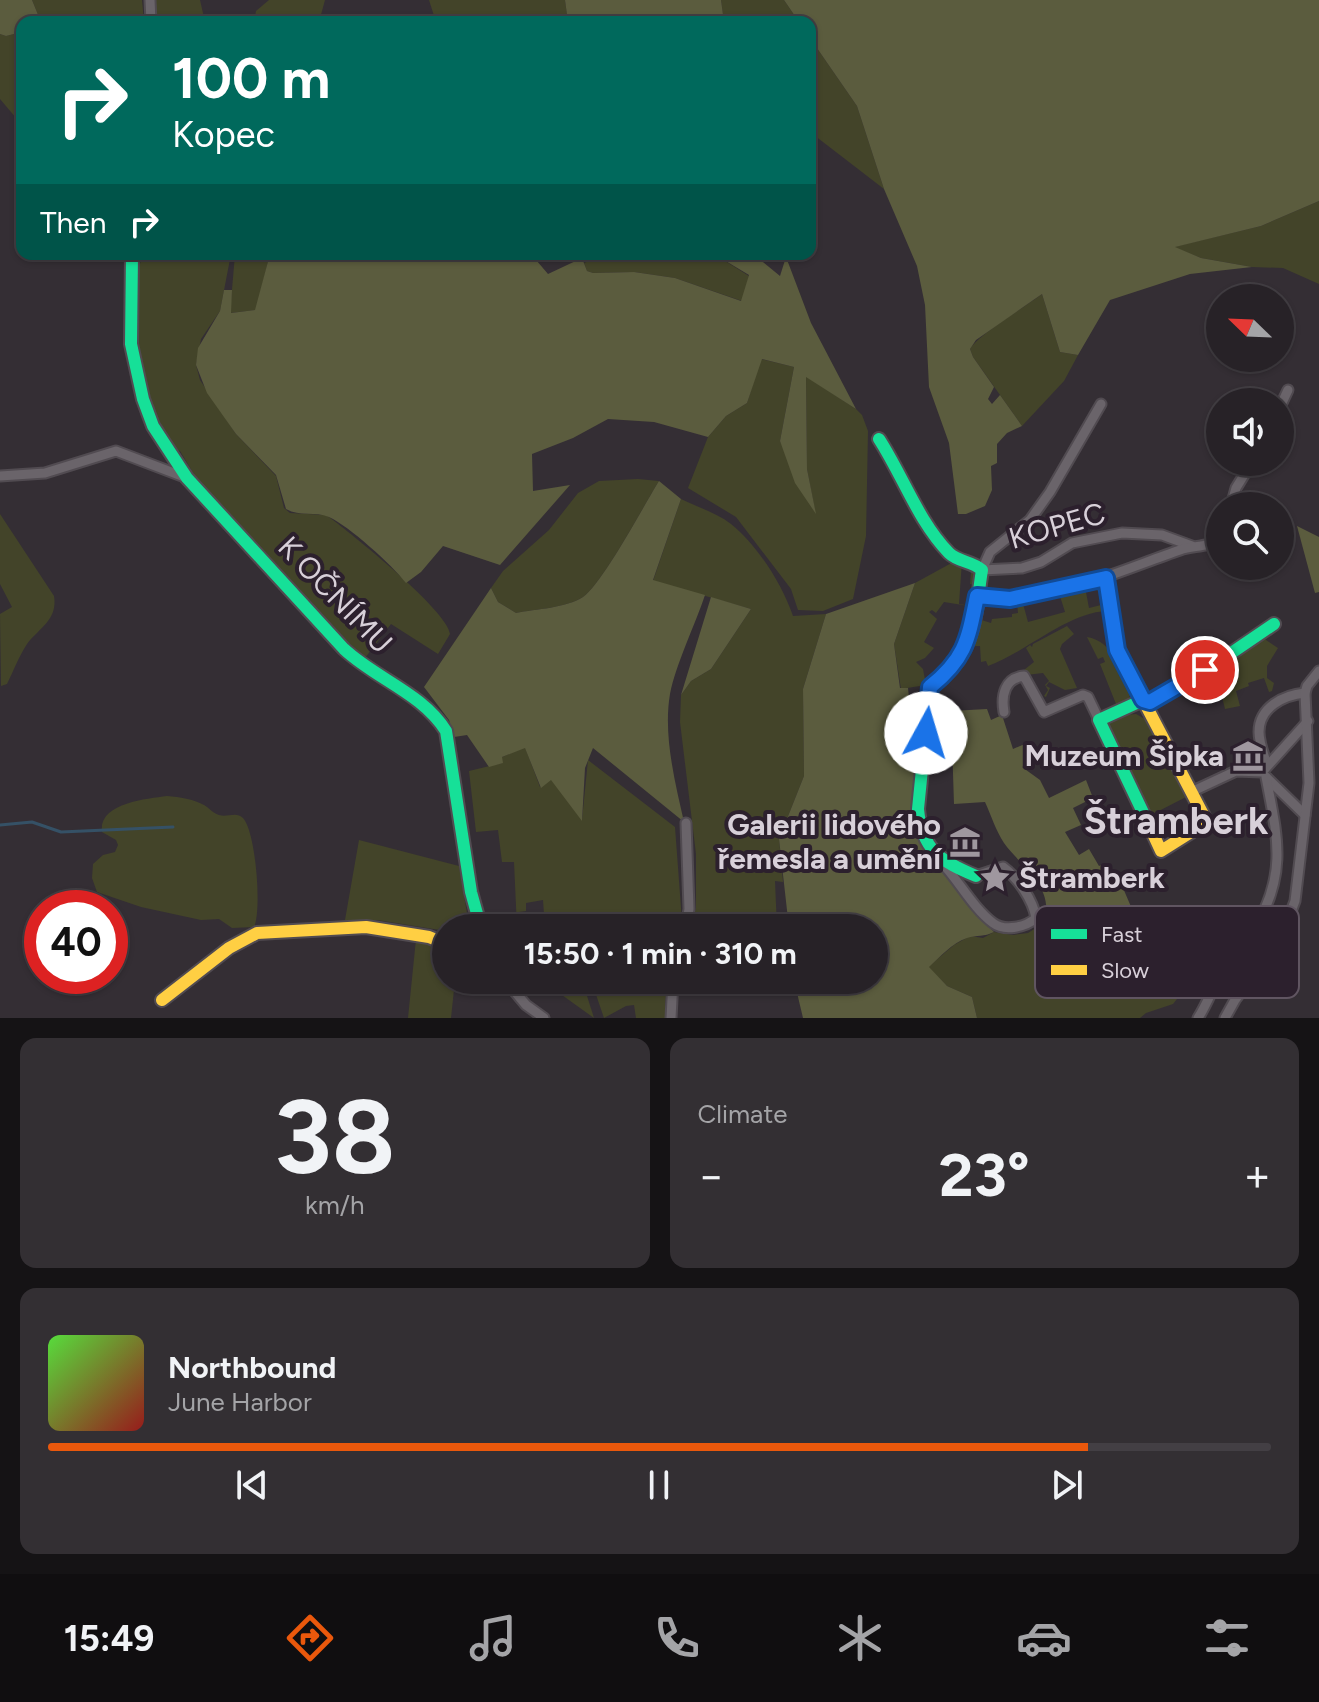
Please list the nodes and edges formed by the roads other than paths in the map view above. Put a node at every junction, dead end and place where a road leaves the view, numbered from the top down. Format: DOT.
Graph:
graph roads {
  1 [pos="132,260"];
  2 [pos="1101,404"];
  3 [pos="879,439"];
  4 [pos="0,476"];
  5 [pos="187,478"];
  6 [pos="1206,544"];
  7 [pos="1192,546"];
  8 [pos="982,570"];
  9 [pos="1106,578"];
  10 [pos="977,596"];
  11 [pos="1274,624"];
  12 [pos="1319,671"];
  13 [pos="1305,693"];
  14 [pos="1143,700"];
  15 [pos="1004,712"];
  16 [pos="1099,720"];
  17 [pos="1308,721"];
  18 [pos="1265,771"];
  19 [pos="1191,792"];
  20 [pos="1305,815"];
  21 [pos="686,823"];
  22 [pos="940,860"];
  23 [pos="976,876"];
  24 [pos="1265,906"];
  25 [pos="1293,906"];
  26 [pos="1035,913"];
  27 [pos="477,914"];
  28 [pos="688,914"];
  29 [pos="1035,919"];
  30 [pos="432,938"];
  31 [pos="517,994"];
  32 [pos="672,994"];
  33 [pos="1209,998"];
  34 [pos="1236,998"];
  35 [pos="162,1000"];
  36 [pos="544,1018"];
  37 [pos="671,1018"];
  38 [pos="1198,1018"];
  39 [pos="1225,1018"];
  1 -- 5 [label="street, K OČNÍMU"];
  2 -- 8 [label="street, KOPEC"];
  3 -- 8 [label="street, KOPEC"];
  4 -- 5 [label="street, K OČNÍMU"];
  5 -- 27 [label="street, K OČNÍMU"];
  6 -- 7 [label="street, KOPEC"];
  7 -- 8 [label="street, KOPEC"];
  7 -- 9 [label="street, KOPEC"];
  8 -- 10 [label="street, KOPEC"];
  9 -- 10 [label="street, KOPEC"];
  9 -- 14 [label="street"];
  10 -- 22 [label="street"];
  11 -- 14 [label="street"];
  12 -- 13 [label="street"];
  13 -- 17 [label="street"];
  13 -- 18 [label="street"];
  14 -- 16 [label="street"];
  14 -- 19 [label="street"];
  15 -- 16 [label="street"];
  16 -- 19 [label="street"];
  17 -- 18 [label="street"];
  17 -- 20 [label="street"];
  18 -- 19 [label="street"];
  18 -- 20 [label="street"];
  18 -- 24 [label="street"];
  20 -- 25 [label="street"];
  21 -- 28 [label="street"];
  22 -- 23 [label="street"];
  22 -- 29 [label="street"];
  23 -- 26 [label="street"];
  30 -- 35 [label="street"];
  31 -- 36 [label="street"];
  32 -- 37 [label="street"];
  33 -- 38 [label="street"];
  34 -- 39 [label="street"];
}
